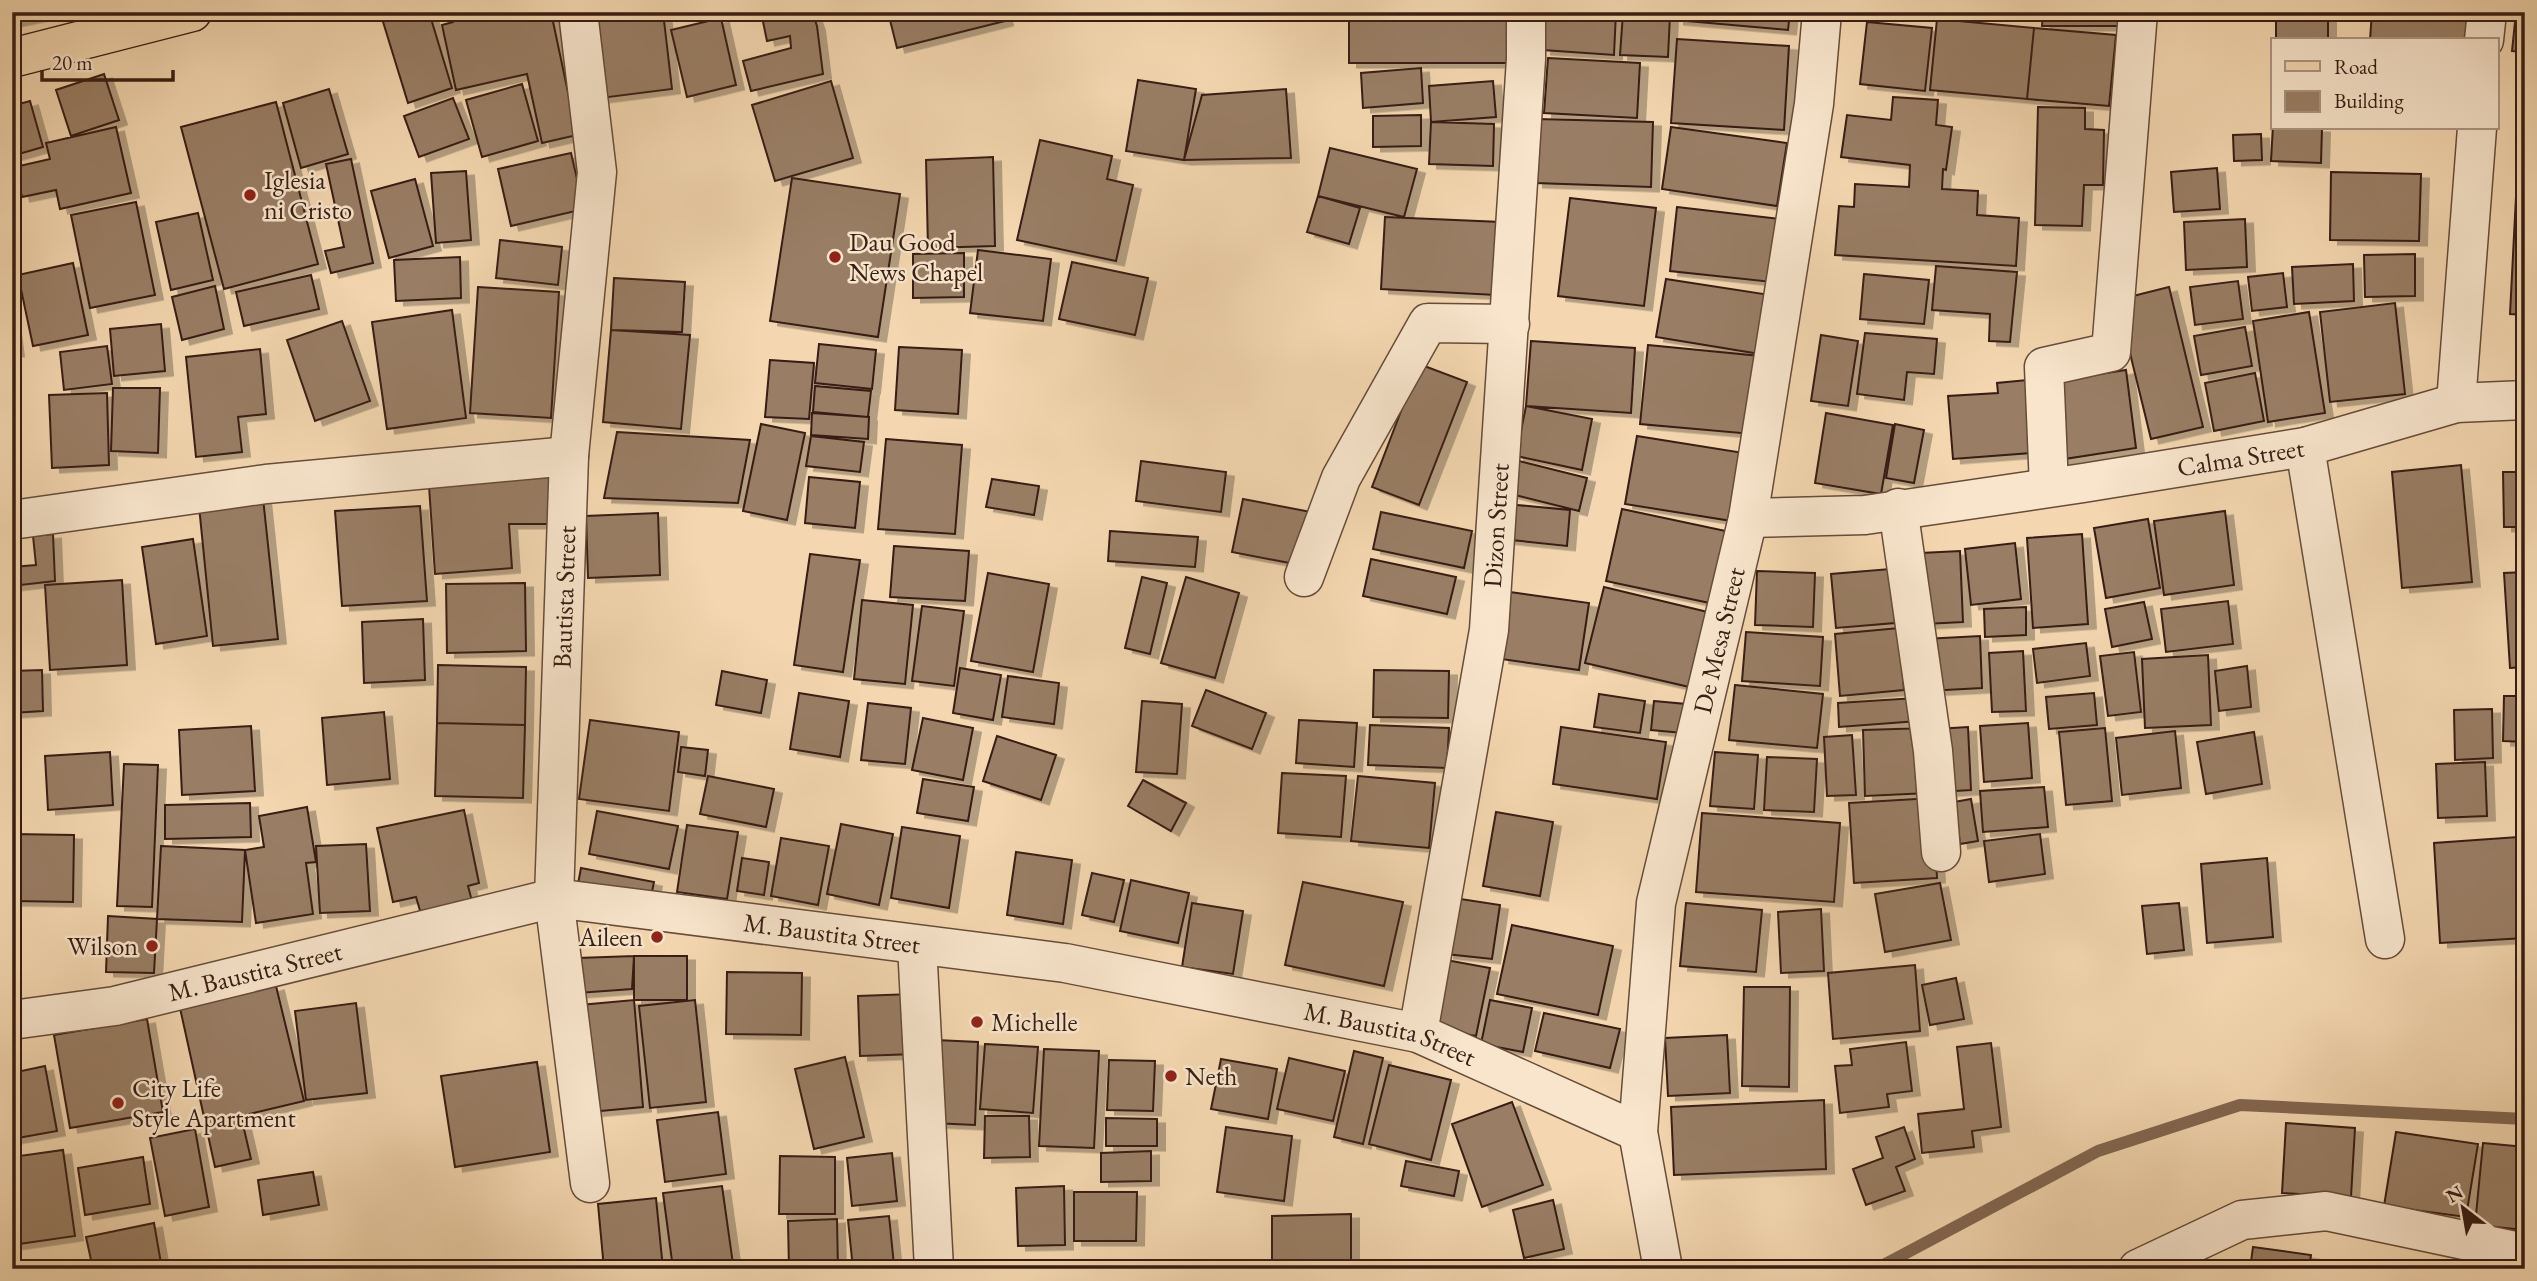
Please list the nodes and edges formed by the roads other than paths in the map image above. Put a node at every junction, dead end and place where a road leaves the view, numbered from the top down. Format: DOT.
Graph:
graph roads {
  1 [pos="192,12"];
  2 [pos="578,12"];
  3 [pos="1526,12"];
  4 [pos="1822,12"];
  5 [pos="2138,12"];
  6 [pos="2487,12"];
  7 [pos="2484,38"];
  8 [pos="12,58"];
  9 [pos="2477,130"];
  10 [pos="1510,324"];
  11 [pos="2525,400"];
  12 [pos="2456,403"];
  13 [pos="2305,447"];
  14 [pos="569,456"];
  15 [pos="2049,487"];
  16 [pos="1898,509"];
  17 [pos="1748,518"];
  18 [pos="12,520"];
  19 [pos="1304,577"];
  20 [pos="1941,852"];
  21 [pos="555,898"];
  22 [pos="2385,939"];
  23 [pos="917,945"];
  24 [pos="12,1020"];
  25 [pos="1418,1033"];
  26 [pos="1638,1132"];
  27 [pos="590,1183"];
  28 [pos="2525,1253"];
  29 [pos="934,1269"];
  30 [pos="1663,1269"];
  31 [pos="2138,1269"];
  1 -- 8 [label="main road"];
  2 -- 14 [label="street, Bautista Street"];
  3 -- 10 [label="street, Dizon Street"];
  4 -- 17 [label="street, De Mesa Street"];
  5 -- 15 [label="street"];
  6 -- 7 [label="street"];
  9 -- 12 [label="street"];
  10 -- 19 [label="street"];
  10 -- 25 [label="street, Dizon Street"];
  11 -- 12 [label="street, Calma Street"];
  12 -- 13 [label="street, Calma Street"];
  13 -- 15 [label="street, Calma Street"];
  13 -- 22 [label="street"];
  14 -- 18 [label="street"];
  14 -- 21 [label="street, Bautista Street"];
  15 -- 16 [label="street, Calma Street"];
  16 -- 17 [label="street, Calma Street"];
  16 -- 20 [label="street"];
  17 -- 26 [label="street, De Mesa Street"];
  21 -- 23 [label="street, M. Baustita Street"];
  21 -- 24 [label="street, M. Baustita Street"];
  21 -- 27 [label="street, Bautista Street"];
  23 -- 25 [label="street, M. Baustita Street"];
  23 -- 29 [label="street"];
  25 -- 26 [label="street, M. Baustita Street"];
  26 -- 30 [label="street, De Mesa Street"];
  28 -- 31 [label="street"];
}
